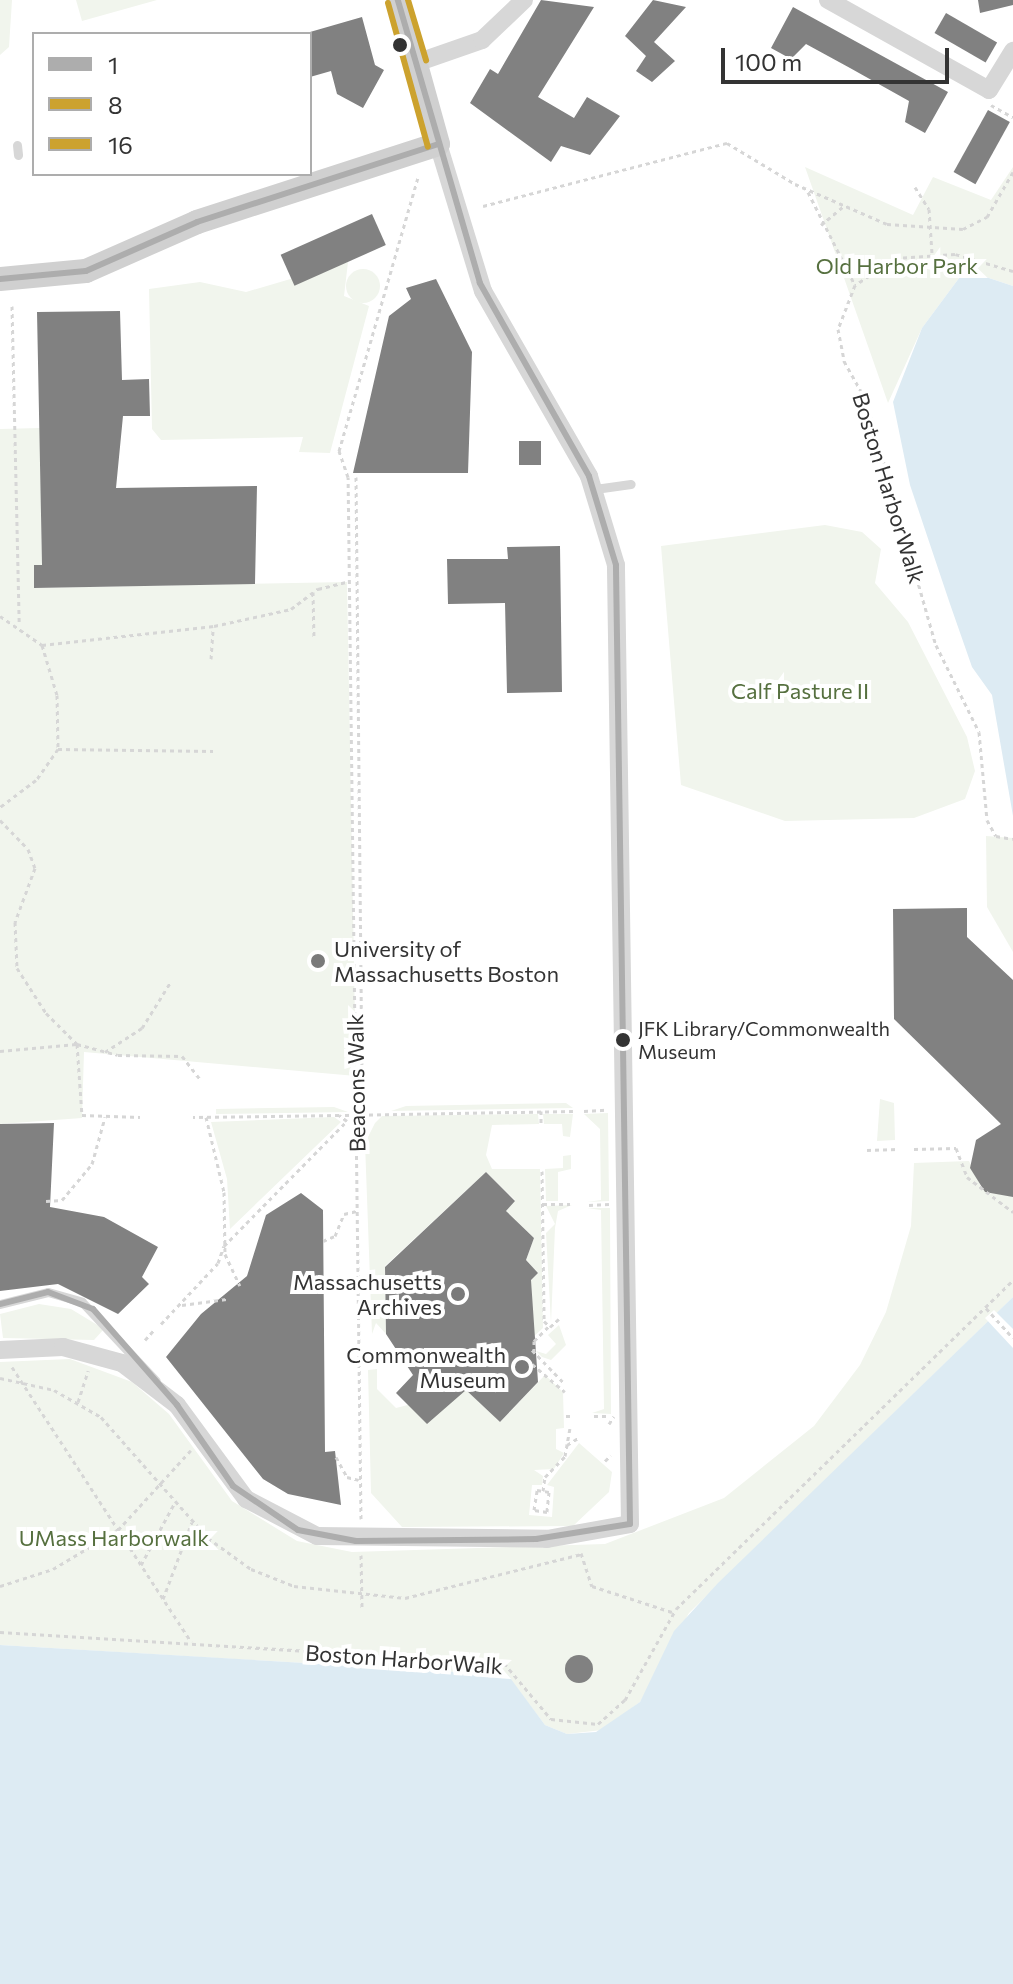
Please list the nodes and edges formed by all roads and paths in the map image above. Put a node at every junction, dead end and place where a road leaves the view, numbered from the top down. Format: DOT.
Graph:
graph roads {
  1 [pos="398,0"];
  2 [pos="524,0"];
  3 [pos="828,0"];
  4 [pos="507,9"];
  5 [pos="1013,51"];
  6 [pos="416,63"];
  7 [pos="438,144"];
  8 [pos="1013,172"];
  9 [pos="418,178"];
  10 [pos="915,187"];
  11 [pos="807,190"];
  12 [pos="845,205"];
  13 [pos="483,206"];
  14 [pos="821,225"];
  15 [pos="931,229"];
  16 [pos="932,253"];
  17 [pos="1013,271"];
  18 [pos="0,279"];
  19 [pos="855,285"];
  20 [pos="12,306"];
  21 [pos="356,477"];
  22 [pos="631,484"];
  23 [pos="595,489"];
  24 [pos="347,582"];
  25 [pos="313,592"];
  26 [pos="0,616"];
  27 [pos="19,622"];
  28 [pos="214,626"];
  29 [pos="81,638"];
  30 [pos="314,639"];
  31 [pos="42,645"];
  32 [pos="80,646"];
  33 [pos="211,659"];
  34 [pos="58,749"];
  35 [pos="213,751"];
  36 [pos="0,807"];
  37 [pos="0,820"];
  38 [pos="1013,839"];
  39 [pos="170,983"];
  40 [pos="77,1044"];
  41 [pos="0,1051"];
  42 [pos="105,1052"];
  43 [pos="200,1079"];
  44 [pos="362,1083"];
  45 [pos="610,1109"];
  46 [pos="541,1111"];
  47 [pos="573,1111"];
  48 [pos="584,1111"];
  49 [pos="341,1115"];
  50 [pos="356,1115"];
  51 [pos="105,1117"];
  52 [pos="140,1117"];
  53 [pos="193,1117"];
  54 [pos="206,1117"];
  55 [pos="541,1123"];
  56 [pos="898,1149"];
  57 [pos="914,1149"];
  58 [pos="867,1150"];
  59 [pos="542,1171"];
  60 [pos="46,1201"];
  61 [pos="543,1204"];
  62 [pos="570,1204"];
  63 [pos="612,1204"];
  64 [pos="589,1205"];
  65 [pos="357,1211"];
  66 [pos="1013,1212"];
  67 [pos="323,1241"];
  68 [pos="224,1246"];
  69 [pos="1013,1280"];
  70 [pos="240,1286"];
  71 [pos="227,1299"];
  72 [pos="0,1304"];
  73 [pos="178,1307"];
  74 [pos="985,1307"];
  75 [pos="559,1319"];
  76 [pos="161,1324"];
  77 [pos="549,1326"];
  78 [pos="154,1330"];
  79 [pos="1013,1338"];
  80 [pos="145,1340"];
  81 [pos="4,1356"];
  82 [pos="91,1363"];
  83 [pos="532,1364"];
  84 [pos="0,1378"];
  85 [pos="20,1379"];
  86 [pos="565,1384"];
  87 [pos="565,1392"];
  88 [pos="78,1402"];
  89 [pos="177,1405"];
  90 [pos="566,1416"];
  91 [pos="574,1416"];
  92 [pos="594,1416"];
  93 [pos="609,1416"];
  94 [pos="570,1428"];
  95 [pos="580,1437"];
  96 [pos="566,1445"];
  97 [pos="192,1448"];
  98 [pos="611,1455"];
  99 [pos="336,1457"];
  100 [pos="605,1461"];
  101 [pos="361,1480"];
  102 [pos="164,1485"];
  103 [pos="543,1491"];
  104 [pos="175,1502"];
  105 [pos="192,1522"];
  106 [pos="360,1526"];
  107 [pos="118,1530"];
  108 [pos="579,1547"];
  109 [pos="361,1555"];
  110 [pos="141,1565"];
  111 [pos="0,1586"];
  112 [pos="361,1598"];
  113 [pos="163,1599"];
  114 [pos="362,1609"];
  115 [pos="673,1612"];
  116 [pos="0,1632"];
  117 [pos="192,1644"];
  1 -- 6 [label="street"];
  2 -- 4 [label="street"];
  3 -- 5 [label="street"];
  4 -- 6 [label="street"];
  6 -- 7 [label="street"];
  7 -- 18 [label="street"];
  7 -- 23 [label="street"];
  8 -- 15 [label="path"];
  9 -- 24 [label="path, Beacons Walk"];
  10 -- 15 [label="path"];
  11 -- 12 [label="path"];
  11 -- 13 [label="path"];
  11 -- 14 [label="path"];
  12 -- 14 [label="path"];
  12 -- 15 [label="path"];
  14 -- 19 [label="path"];
  15 -- 16 [label="path"];
  16 -- 17 [label="path, Boston HarborWalk"];
  16 -- 19 [label="path, Boston HarborWalk"];
  19 -- 38 [label="path, Boston HarborWalk"];
  20 -- 27 [label="path"];
  21 -- 44 [label="path, Beacons Walk"];
  22 -- 23 [label="lane"];
  23 -- 108 [label="street"];
  24 -- 25 [label="path"];
  24 -- 50 [label="path, Beacons Walk"];
  25 -- 28 [label="path"];
  25 -- 30 [label="path"];
  26 -- 27 [label="path"];
  27 -- 31 [label="path"];
  28 -- 29 [label="path"];
  28 -- 33 [label="path"];
  29 -- 31 [label="path"];
  29 -- 32 [label="path"];
  31 -- 34 [label="path"];
  34 -- 35 [label="path"];
  34 -- 36 [label="path"];
  37 -- 40 [label="path"];
  39 -- 42 [label="path"];
  40 -- 41 [label="path"];
  40 -- 42 [label="path"];
  40 -- 51 [label="path"];
  42 -- 43 [label="path"];
  45 -- 48 [label="path"];
  46 -- 47 [label="path"];
  46 -- 50 [label="path"];
  46 -- 55 [label="path"];
  49 -- 50 [label="path"];
  49 -- 54 [label="path"];
  49 -- 68 [label="path"];
  50 -- 65 [label="path, Beacons Walk"];
  51 -- 52 [label="path"];
  51 -- 60 [label="path"];
  53 -- 54 [label="path"];
  54 -- 68 [label="path"];
  56 -- 58 [label="path"];
  57 -- 66 [label="path"];
  59 -- 61 [label="path"];
  61 -- 62 [label="path"];
  61 -- 77 [label="path"];
  63 -- 64 [label="path"];
  65 -- 67 [label="path"];
  65 -- 101 [label="path, Beacons Walk"];
  68 -- 70 [label="path"];
  68 -- 73 [label="path"];
  69 -- 74 [label="path, Boston HarborWalk"];
  71 -- 73 [label="path"];
  72 -- 89 [label="lane"];
  73 -- 76 [label="path"];
  74 -- 79 [label="path"];
  74 -- 115 [label="path, Boston HarborWalk"];
  75 -- 77 [label="path"];
  77 -- 86 [label="path"];
  78 -- 80 [label="path"];
  81 -- 85 [label="path"];
  81 -- 89 [label="street"];
  82 -- 88 [label="path"];
  83 -- 87 [label="path"];
  84 -- 85 [label="path"];
  85 -- 88 [label="path"];
  85 -- 107 [label="path"];
  88 -- 102 [label="path"];
  89 -- 108 [label="street"];
  90 -- 91 [label="path"];
  92 -- 93 [label="path"];
  94 -- 96 [label="path"];
  95 -- 96 [label="path"];
  96 -- 103 [label="path"];
  97 -- 102 [label="path"];
  98 -- 100 [label="path"];
  99 -- 101 [label="path"];
  101 -- 106 [label="path, Beacons Walk"];
  102 -- 104 [label="path"];
  102 -- 107 [label="path"];
  103 -- 103 [label="path"];
  104 -- 105 [label="path"];
  104 -- 110 [label="path"];
  105 -- 112 [label="path"];
  105 -- 113 [label="path"];
  107 -- 110 [label="path"];
  107 -- 111 [label="path"];
  108 -- 112 [label="path"];
  108 -- 115 [label="path"];
  109 -- 112 [label="path"];
  110 -- 113 [label="path"];
  112 -- 114 [label="path"];
  113 -- 117 [label="path"];
  115 -- 117 [label="path, Boston HarborWalk"];
  116 -- 117 [label="path, Boston HarborWalk"];
}
